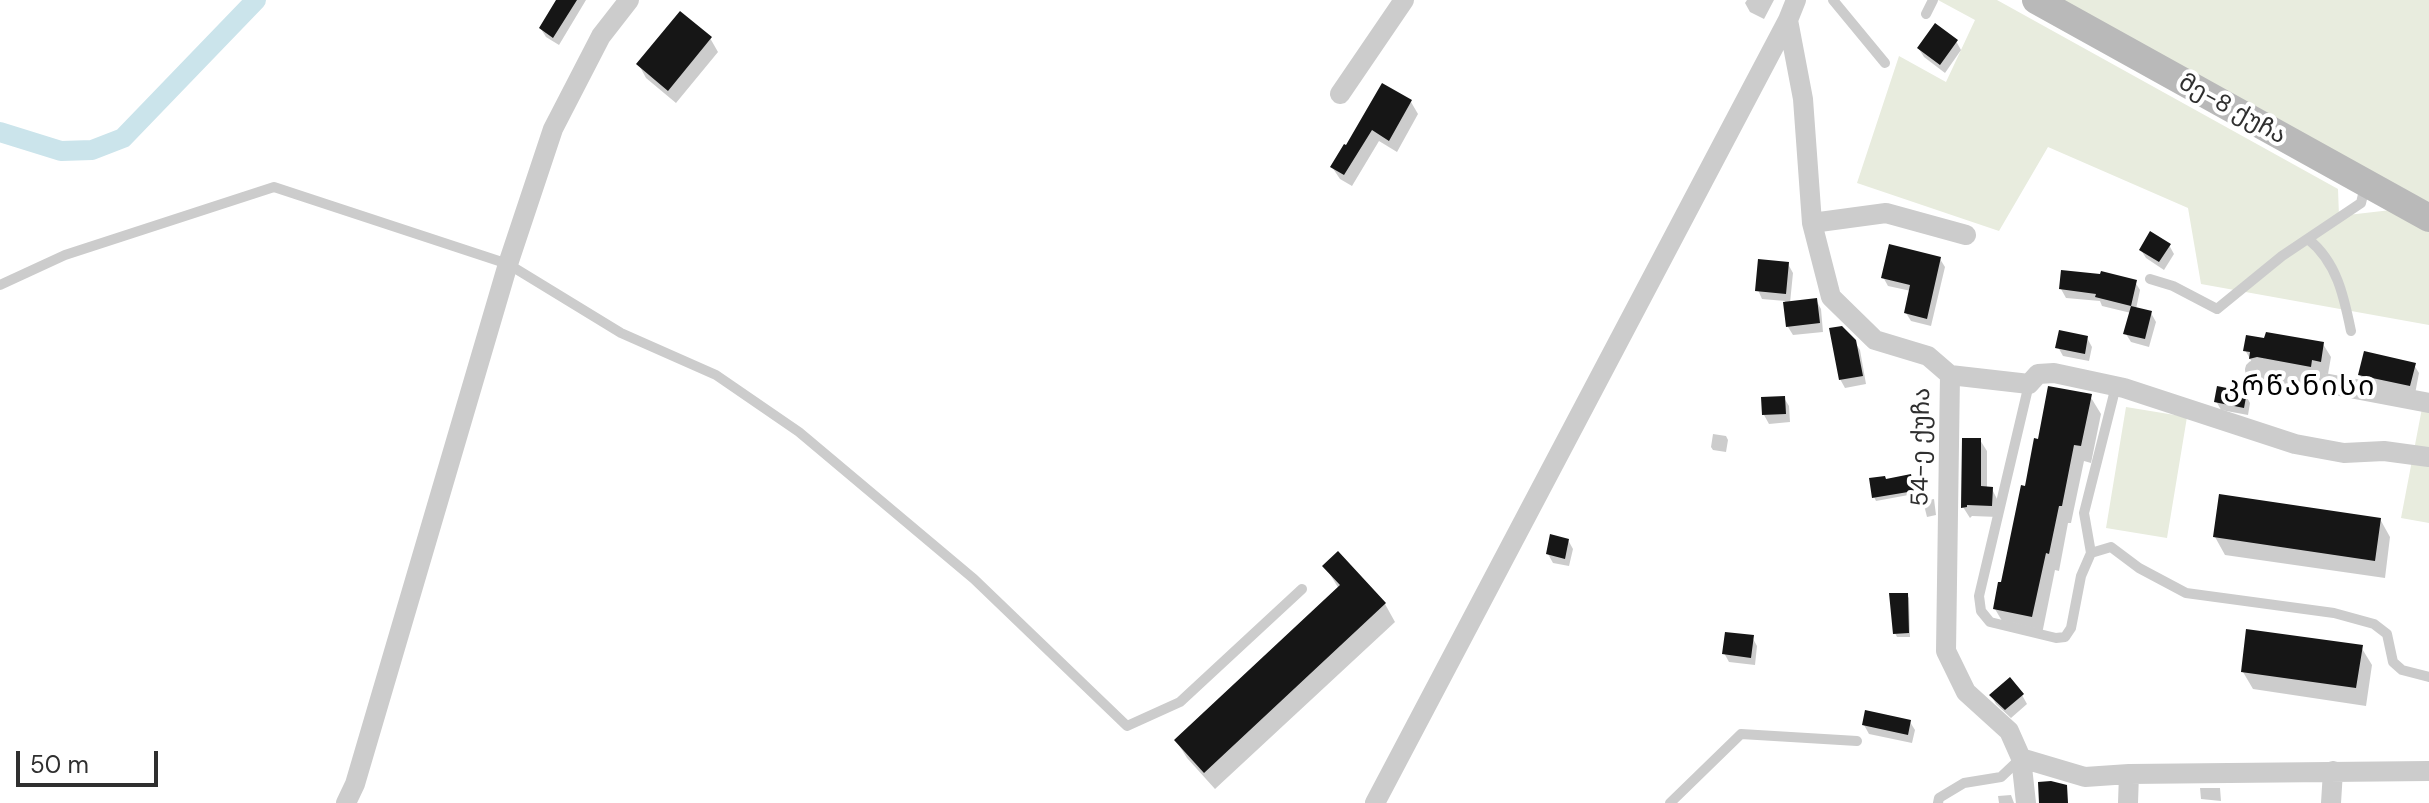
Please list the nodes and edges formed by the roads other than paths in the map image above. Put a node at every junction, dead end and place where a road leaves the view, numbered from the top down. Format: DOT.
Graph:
graph roads {
  1 [pos="629,0"];
  2 [pos="1404,0"];
  3 [pos="1796,0"];
  4 [pos="1833,0"];
  5 [pos="1933,0"];
  6 [pos="2036,0"];
  7 [pos="1926,14"];
  8 [pos="1788,20"];
  9 [pos="1885,63"];
  10 [pos="1340,94"];
  11 [pos="2365,184"];
  12 [pos="2429,218"];
  13 [pos="1812,223"];
  14 [pos="1966,235"];
  15 [pos="2308,239"];
  16 [pos="508,264"];
  17 [pos="2150,279"];
  18 [pos="0,285"];
  19 [pos="2351,331"];
  20 [pos="2255,370"];
  21 [pos="1950,375"];
  22 [pos="2029,384"];
  23 [pos="2116,386"];
  24 [pos="2429,403"];
  25 [pos="2429,457"];
  26 [pos="2091,553"];
  27 [pos="1302,589"];
  28 [pos="2429,677"];
  29 [pos="1857,741"];
  30 [pos="2021,758"];
  31 [pos="2333,771"];
  32 [pos="2429,771"];
  33 [pos="2129,774"];
  34 [pos="346,803"];
  35 [pos="1375,803"];
  36 [pos="1670,803"];
  37 [pos="1938,803"];
  38 [pos="2026,803"];
  39 [pos="2128,803"];
  40 [pos="2331,803"];
  1 -- 16 [label="street"];
  2 -- 10 [label="street"];
  3 -- 8 [label="street"];
  4 -- 9 [label="lane"];
  5 -- 7 [label="lane"];
  6 -- 11 [label="street, მე-8 ქუჩა"];
  8 -- 13 [label="street, 54-ე ქუჩა"];
  8 -- 35 [label="street"];
  11 -- 12 [label="street, მე-8 ქუჩა"];
  11 -- 15 [label="lane"];
  13 -- 14 [label="street"];
  13 -- 21 [label="street, 54-ე ქუჩა"];
  15 -- 17 [label="lane"];
  15 -- 19 [label="lane"];
  16 -- 18 [label="lane"];
  16 -- 27 [label="lane"];
  16 -- 34 [label="street"];
  20 -- 24 [label="street"];
  21 -- 22 [label="street"];
  21 -- 30 [label="street, 54-ე ქუჩა"];
  22 -- 23 [label="street"];
  22 -- 26 [label="lane"];
  23 -- 25 [label="street"];
  23 -- 26 [label="lane"];
  26 -- 28 [label="lane"];
  29 -- 36 [label="lane"];
  30 -- 33 [label="street"];
  30 -- 37 [label="lane"];
  30 -- 38 [label="street"];
  31 -- 32 [label="street"];
  31 -- 33 [label="street"];
  31 -- 40 [label="street"];
  33 -- 39 [label="street"];
}
